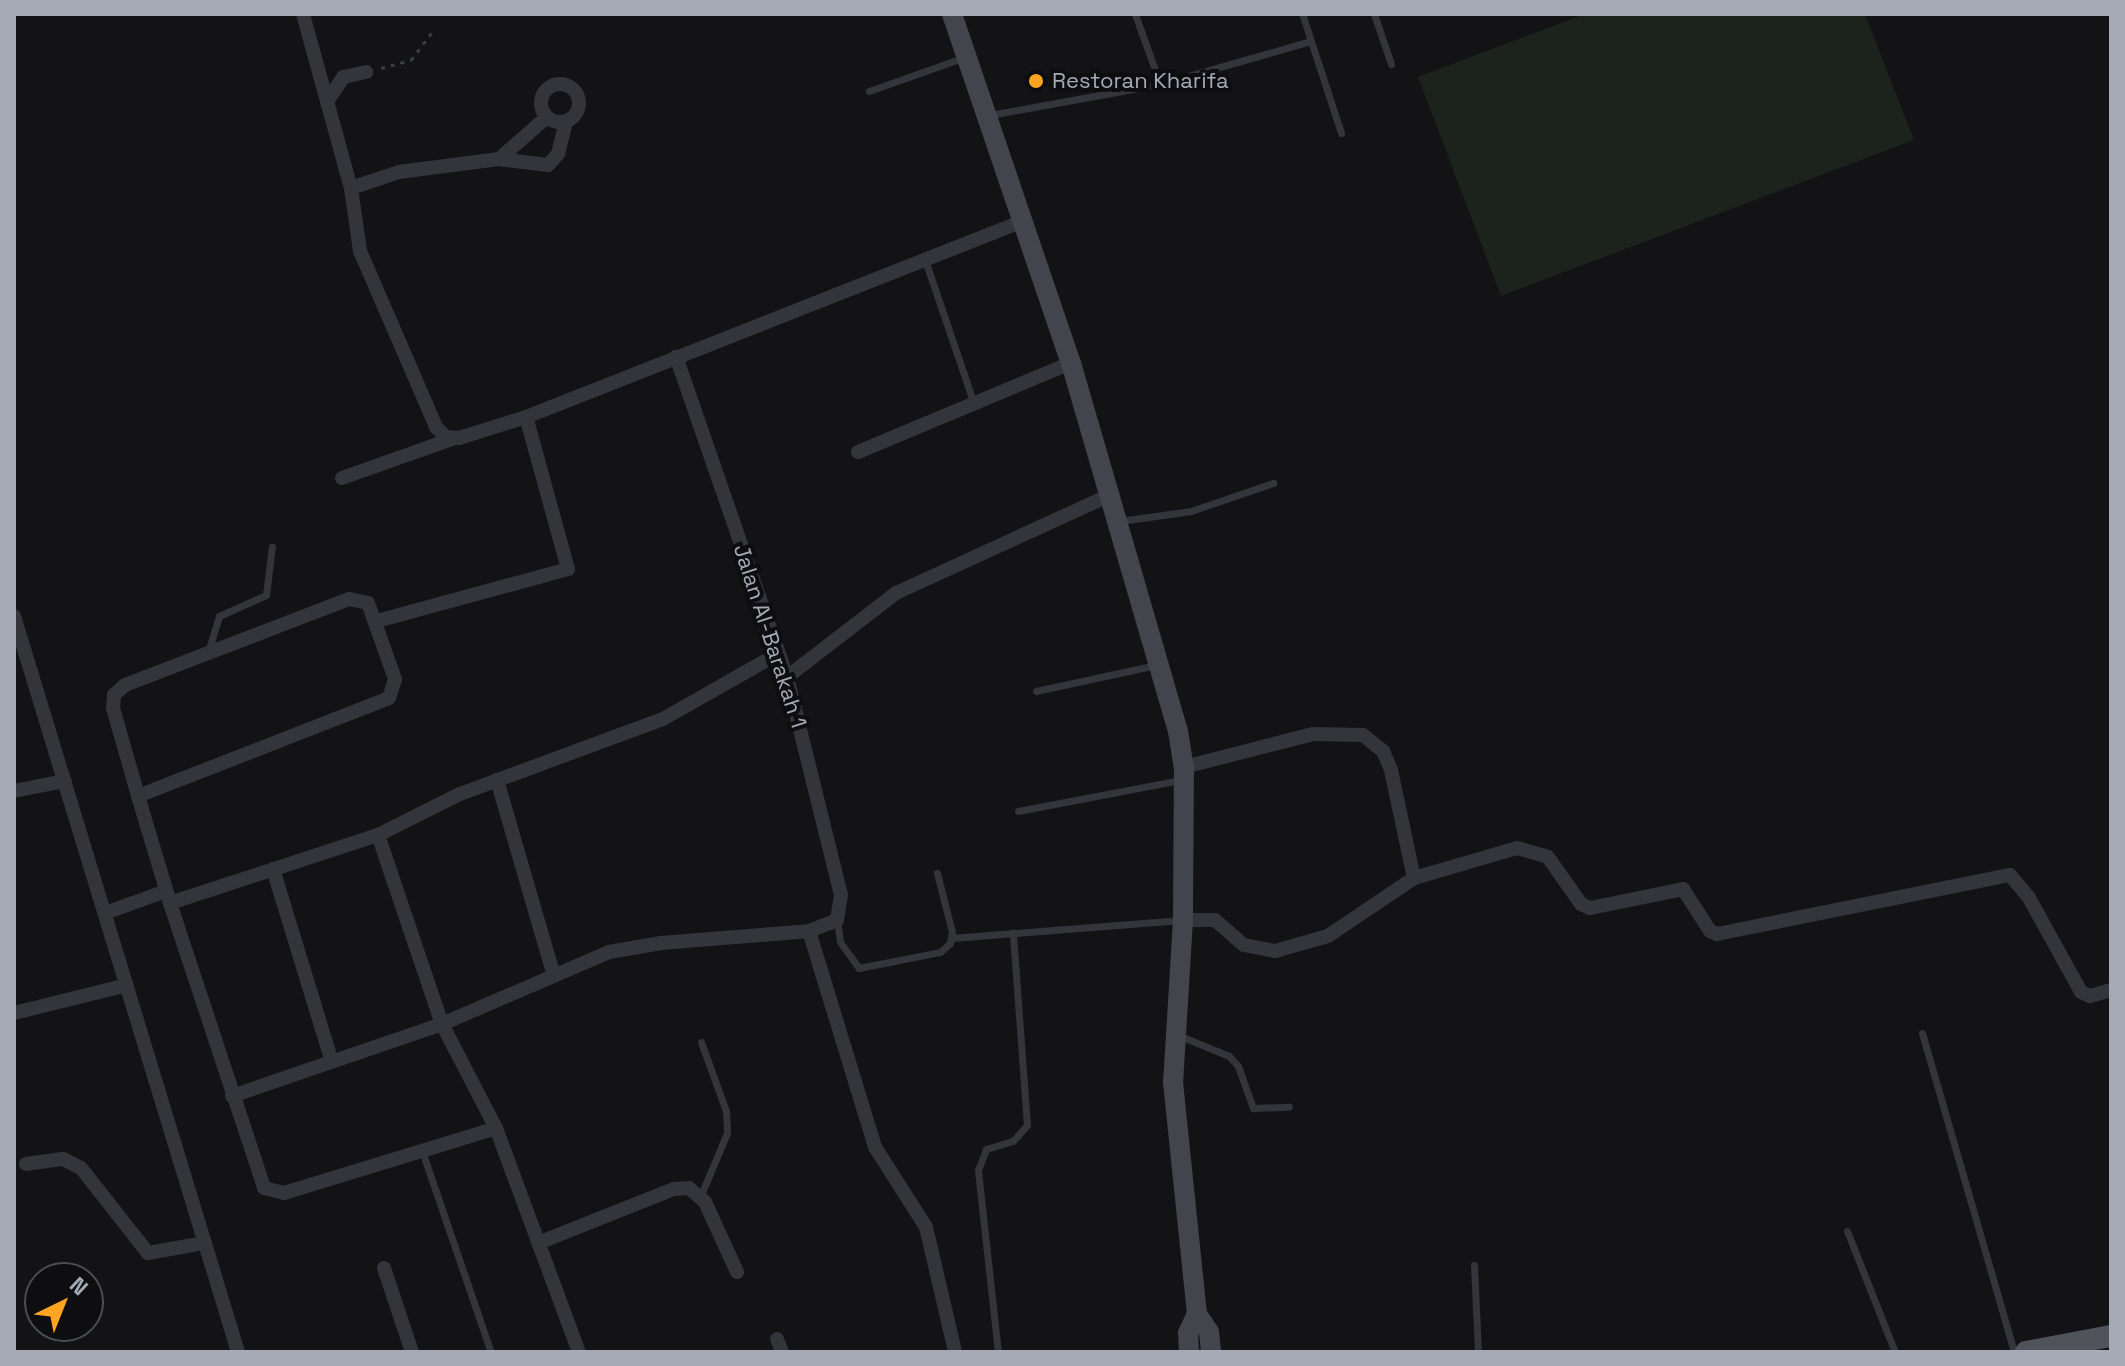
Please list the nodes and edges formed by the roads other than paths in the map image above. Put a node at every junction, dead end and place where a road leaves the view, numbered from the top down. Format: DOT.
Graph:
graph roads {
  1 [pos="303,14"];
  2 [pos="952,14"];
  3 [pos="1135,14"];
  4 [pos="1302,14"];
  5 [pos="1374,14"];
  6 [pos="1311,41"];
  7 [pos="967,56"];
  8 [pos="1391,64"];
  9 [pos="366,72"];
  10 [pos="1160,84"];
  11 [pos="869,91"];
  12 [pos="327,102"];
  13 [pos="990,115"];
  14 [pos="547,117"];
  15 [pos="566,121"];
  16 [pos="1341,133"];
  17 [pos="499,159"];
  18 [pos="351,188"];
  19 [pos="1023,221"];
  20 [pos="925,260"];
  21 [pos="676,357"];
  22 [pos="1071,363"];
  23 [pos="974,404"];
  24 [pos="526,417"];
  25 [pos="452,439"];
  26 [pos="858,452"];
  27 [pos="342,478"];
  28 [pos="1273,483"];
  29 [pos="1112,494"];
  30 [pos="1120,521"];
  31 [pos="272,546"];
  32 [pos="14,616"];
  33 [pos="377,621"];
  34 [pos="779,653"];
  35 [pos="207,654"];
  36 [pos="1162,664"];
  37 [pos="787,677"];
  38 [pos="1036,691"];
  39 [pos="1184,773"];
  40 [pos="497,780"];
  41 [pos="65,781"];
  42 [pos="14,791"];
  43 [pos="138,796"];
  44 [pos="1018,811"];
  45 [pos="378,835"];
  46 [pos="273,869"];
  47 [pos="937,873"];
  48 [pos="1414,878"];
  49 [pos="168,897"];
  50 [pos="105,913"];
  51 [pos="837,920"];
  52 [pos="1183,920"];
  53 [pos="809,931"];
  54 [pos="1013,933"];
  55 [pos="952,938"];
  56 [pos="553,973"];
  57 [pos="127,985"];
  58 [pos="2111,990"];
  59 [pos="14,1013"];
  60 [pos="442,1024"];
  61 [pos="1922,1033"];
  62 [pos="1176,1035"];
  63 [pos="701,1042"];
  64 [pos="331,1059"];
  65 [pos="232,1096"];
  66 [pos="1289,1107"];
  67 [pos="496,1128"];
  68 [pos="422,1151"];
  69 [pos="26,1164"];
  70 [pos="701,1195"];
  71 [pos="1847,1231"];
  72 [pos="205,1243"];
  73 [pos="538,1243"];
  74 [pos="1474,1265"];
  75 [pos="384,1268"];
  76 [pos="737,1272"];
  77 [pos="1197,1314"];
  78 [pos="2111,1336"];
  79 [pos="238,1352"];
  80 [pos="412,1352"];
  81 [pos="491,1352"];
  82 [pos="579,1352"];
  83 [pos="955,1352"];
  84 [pos="998,1352"];
  85 [pos="1189,1352"];
  86 [pos="1211,1352"];
  87 [pos="1478,1352"];
  88 [pos="1895,1352"];
  89 [pos="2014,1352"];
  90 [pos="2026,1352"];
  1 -- 12 [label="street"];
  2 -- 7 [label="street"];
  3 -- 10 [label="lane"];
  4 -- 6 [label="lane"];
  5 -- 8 [label="lane"];
  6 -- 10 [label="lane"];
  6 -- 16 [label="lane"];
  7 -- 11 [label="lane"];
  7 -- 13 [label="street"];
  9 -- 12 [label="street"];
  10 -- 13 [label="lane"];
  12 -- 18 [label="street"];
  13 -- 19 [label="street"];
  14 -- 15 [label="street"];
  14 -- 15 [label="street"];
  14 -- 17 [label="street"];
  15 -- 17 [label="street"];
  17 -- 18 [label="street"];
  18 -- 25 [label="street"];
  19 -- 20 [label="street"];
  19 -- 22 [label="street"];
  20 -- 21 [label="street"];
  20 -- 23 [label="lane"];
  21 -- 24 [label="street"];
  21 -- 34 [label="street, Jalan Al-Barakah 1"];
  22 -- 23 [label="street"];
  22 -- 29 [label="street"];
  23 -- 26 [label="street"];
  24 -- 25 [label="street"];
  24 -- 33 [label="street"];
  25 -- 27 [label="street"];
  28 -- 30 [label="lane"];
  29 -- 30 [label="street"];
  29 -- 37 [label="street"];
  30 -- 36 [label="street"];
  31 -- 35 [label="lane"];
  32 -- 41 [label="street"];
  33 -- 35 [label="street"];
  33 -- 43 [label="street"];
  34 -- 37 [label="street, Jalan Al-Barakah 1"];
  34 -- 40 [label="street"];
  35 -- 43 [label="street"];
  36 -- 38 [label="lane"];
  36 -- 39 [label="street"];
  37 -- 51 [label="street, Jalan Al-Barakah 1"];
  39 -- 44 [label="lane"];
  39 -- 48 [label="street"];
  39 -- 52 [label="street"];
  40 -- 45 [label="street"];
  40 -- 56 [label="street"];
  41 -- 42 [label="street"];
  41 -- 50 [label="street"];
  43 -- 49 [label="street"];
  45 -- 46 [label="street"];
  45 -- 60 [label="street"];
  46 -- 49 [label="street"];
  46 -- 64 [label="street"];
  47 -- 55 [label="lane"];
  48 -- 52 [label="street"];
  48 -- 58 [label="street"];
  49 -- 50 [label="street"];
  49 -- 65 [label="street"];
  50 -- 57 [label="street"];
  51 -- 53 [label="street"];
  51 -- 55 [label="lane"];
  52 -- 54 [label="lane"];
  52 -- 62 [label="street"];
  53 -- 56 [label="street"];
  53 -- 83 [label="street"];
  54 -- 55 [label="lane"];
  54 -- 84 [label="lane"];
  56 -- 60 [label="street"];
  57 -- 59 [label="street"];
  57 -- 72 [label="street"];
  60 -- 64 [label="street"];
  60 -- 67 [label="street"];
  61 -- 89 [label="lane"];
  62 -- 66 [label="lane"];
  62 -- 77 [label="street"];
  63 -- 70 [label="lane"];
  64 -- 65 [label="street"];
  65 -- 68 [label="street"];
  67 -- 68 [label="street"];
  67 -- 73 [label="street"];
  68 -- 81 [label="lane"];
  69 -- 72 [label="street"];
  70 -- 73 [label="street"];
  70 -- 76 [label="street"];
  71 -- 88 [label="lane"];
  72 -- 79 [label="street"];
  73 -- 82 [label="street"];
  74 -- 87 [label="lane"];
  75 -- 80 [label="street"];
  77 -- 85 [label="street"];
  77 -- 86 [label="street"];
  78 -- 90 [label="main road"];
}
